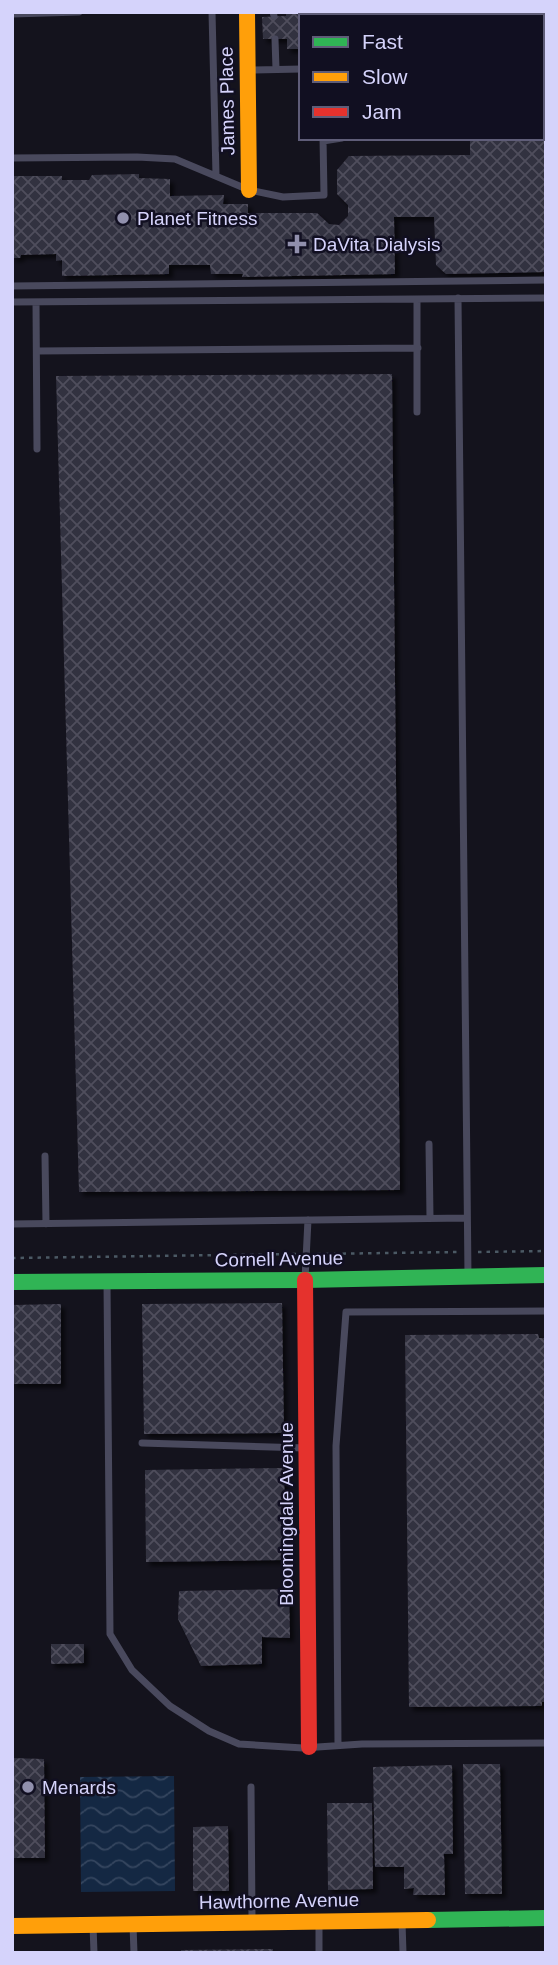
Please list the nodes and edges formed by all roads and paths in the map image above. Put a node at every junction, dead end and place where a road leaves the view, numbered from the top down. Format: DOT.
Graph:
graph roads {
  1 [pos="79,12"];
  2 [pos="212,12"];
  3 [pos="247,12"];
  4 [pos="12,14"];
  5 [pos="275,39"];
  6 [pos="276,69"];
  7 [pos="299,69"];
  8 [pos="247,70"];
  9 [pos="323,140"];
  10 [pos="12,159"];
  11 [pos="216,175"];
  12 [pos="249,190"];
  13 [pos="546,280"];
  14 [pos="12,286"];
  15 [pos="458,298"];
  16 [pos="546,298"];
  17 [pos="417,299"];
  18 [pos="12,302"];
  19 [pos="36,302"];
  20 [pos="418,348"];
  21 [pos="37,351"];
  22 [pos="418,412"];
  23 [pos="37,449"];
  24 [pos="429,1144"];
  25 [pos="45,1156"];
  26 [pos="467,1218"];
  27 [pos="430,1219"];
  28 [pos="308,1220"];
  29 [pos="12,1224"];
  30 [pos="46,1224"];
  31 [pos="546,1251"];
  32 [pos="468,1252"];
  33 [pos="307,1254"];
  34 [pos="12,1258"];
  35 [pos="546,1275"];
  36 [pos="468,1277"];
  37 [pos="305,1280"];
  38 [pos="107,1281"];
  39 [pos="12,1282"];
  40 [pos="546,1311"];
  41 [pos="142,1443"];
  42 [pos="307,1448"];
  43 [pos="546,1744"];
  44 [pos="338,1745"];
  45 [pos="309,1747"];
  46 [pos="251,1787"];
  47 [pos="546,1918"];
  48 [pos="402,1920"];
  49 [pos="252,1922"];
  50 [pos="319,1922"];
  51 [pos="133,1924"];
  52 [pos="93,1925"];
  53 [pos="12,1926"];
  54 [pos="94,1953"];
  55 [pos="134,1953"];
  56 [pos="319,1953"];
  57 [pos="403,1953"];
  1 -- 4 [label="lane"];
  2 -- 11 [label="lane"];
  3 -- 8 [label="street, James Place"];
  5 -- 6 [label="lane"];
  6 -- 7 [label="lane"];
  6 -- 8 [label="lane"];
  8 -- 12 [label="street, James Place"];
  9 -- 12 [label="lane"];
  10 -- 11 [label="lane"];
  11 -- 12 [label="lane"];
  13 -- 14 [label="lane"];
  15 -- 16 [label="lane"];
  15 -- 17 [label="lane"];
  15 -- 26 [label="lane"];
  17 -- 19 [label="lane"];
  17 -- 20 [label="lane"];
  18 -- 19 [label="lane"];
  19 -- 21 [label="lane"];
  20 -- 21 [label="lane"];
  20 -- 22 [label="lane"];
  21 -- 23 [label="lane"];
  24 -- 27 [label="lane"];
  25 -- 30 [label="lane"];
  26 -- 27 [label="lane"];
  26 -- 32 [label="lane"];
  27 -- 28 [label="lane"];
  28 -- 30 [label="lane"];
  28 -- 33 [label="lane"];
  29 -- 30 [label="lane"];
  31 -- 32 [label="path"];
  32 -- 33 [label="path"];
  32 -- 36 [label="lane"];
  33 -- 34 [label="path"];
  33 -- 37 [label="lane"];
  35 -- 36 [label="street, Cornell Avenue"];
  36 -- 37 [label="street, Cornell Avenue"];
  37 -- 38 [label="street, Cornell Avenue"];
  37 -- 42 [label="street, Bloomingdale Avenue"];
  38 -- 39 [label="street, Cornell Avenue"];
  38 -- 45 [label="lane"];
  40 -- 44 [label="lane"];
  41 -- 42 [label="lane"];
  42 -- 45 [label="street, Bloomingdale Avenue"];
  43 -- 44 [label="lane"];
  44 -- 45 [label="lane"];
  46 -- 49 [label="lane"];
  47 -- 48 [label="street, Hawthorne Avenue"];
  48 -- 50 [label="street, Hawthorne Avenue"];
  48 -- 57 [label="lane"];
  49 -- 50 [label="street, Hawthorne Avenue"];
  49 -- 51 [label="street, Hawthorne Avenue"];
  50 -- 56 [label="lane"];
  51 -- 52 [label="street, Hawthorne Avenue"];
  51 -- 55 [label="lane"];
  52 -- 53 [label="street, Hawthorne Avenue"];
  52 -- 54 [label="lane"];
}
